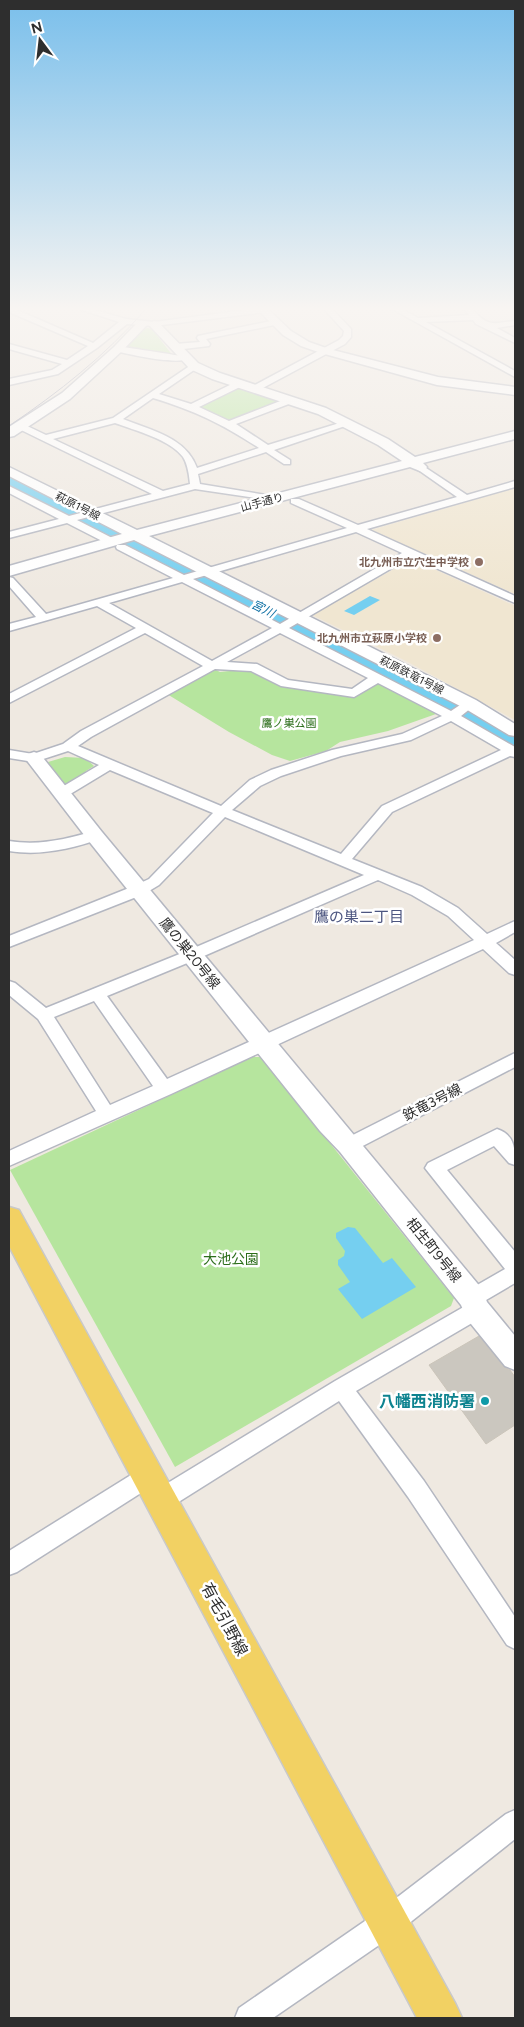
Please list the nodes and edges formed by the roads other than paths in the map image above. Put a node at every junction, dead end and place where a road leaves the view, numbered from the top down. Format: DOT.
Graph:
graph roads {
  1 [pos="53,405"];
  2 [pos="138,405"];
  3 [pos="184,405"];
  4 [pos="197,405"];
  5 [pos="279,405"];
  6 [pos="303,405"];
  7 [pos="192,407"];
  8 [pos="116,420"];
  9 [pos="349,423"];
  10 [pos="229,424"];
  11 [pos="14,430"];
  12 [pos="515,435"];
  13 [pos="44,438"];
  14 [pos="515,442"];
  15 [pos="267,449"];
  16 [pos="286,462"];
  17 [pos="417,464"];
  18 [pos="9,471"];
  19 [pos="193,472"];
  20 [pos="515,484"];
  21 [pos="195,486"];
  22 [pos="10,491"];
  23 [pos="162,495"];
  24 [pos="465,498"];
  25 [pos="272,499"];
  26 [pos="295,501"];
  27 [pos="89,514"];
  28 [pos="70,519"];
  29 [pos="358,528"];
  30 [pos="9,535"];
  31 [pos="129,541"];
  32 [pos="411,553"];
  33 [pos="9,571"];
  34 [pos="202,573"];
  35 [pos="185,578"];
  36 [pos="9,579"];
  37 [pos="515,600"];
  38 [pos="98,602"];
  39 [pos="43,618"];
  40 [pos="295,618"];
  41 [pos="9,628"];
  42 [pos="281,628"];
  43 [pos="144,629"];
  44 [pos="210,665"];
  45 [pos="377,678"];
  46 [pos="9,699"];
  47 [pos="461,710"];
  48 [pos="515,730"];
  49 [pos="68,747"];
  50 [pos="513,752"];
  51 [pos="9,754"];
  52 [pos="34,758"];
  53 [pos="108,765"];
  54 [pos="62,793"];
  55 [pos="222,813"];
  56 [pos="95,836"];
  57 [pos="9,846"];
  58 [pos="343,861"];
  59 [pos="377,875"];
  60 [pos="139,890"];
  61 [pos="515,926"];
  62 [pos="486,941"];
  63 [pos="9,942"];
  64 [pos="192,955"];
  65 [pos="515,969"];
  66 [pos="9,987"];
  67 [pos="96,994"];
  68 [pos="44,1015"];
  69 [pos="264,1043"];
  70 [pos="515,1059"];
  71 [pos="165,1089"];
  72 [pos="107,1114"];
  73 [pos="349,1145"];
  74 [pos="515,1158"];
  75 [pos="9,1159"];
  76 [pos="9,1220"];
  77 [pos="515,1266"];
  78 [pos="515,1274"];
  79 [pos="474,1304"];
  80 [pos="515,1357"];
  81 [pos="342,1388"];
  82 [pos="154,1488"];
  83 [pos="9,1564"];
  84 [pos="515,1637"];
  85 [pos="515,1823"];
  86 [pos="388,1922"];
  87 [pos="248,2018"];
  88 [pos="440,2018"];
  1 -- 11 [label="street"];
  2 -- 8 [label="street"];
  3 -- 7 [label="street"];
  4 -- 7 [label="street"];
  5 -- 10 [label="street"];
  6 -- 9 [label="street"];
  7 -- 10 [label="street"];
  8 -- 13 [label="street"];
  8 -- 19 [label="street"];
  9 -- 15 [label="street"];
  9 -- 17 [label="street"];
  10 -- 15 [label="street"];
  11 -- 13 [label="street"];
  12 -- 17 [label="street, 山手通り"];
  13 -- 23 [label="street"];
  14 -- 17 [label="street, 山手通り"];
  15 -- 16 [label="street"];
  15 -- 19 [label="street"];
  17 -- 24 [label="street"];
  17 -- 25 [label="street, 山手通り"];
  17 -- 26 [label="street, 山手通り"];
  18 -- 27 [label="street, 萩原1号線"];
  19 -- 21 [label="street"];
  20 -- 24 [label="street"];
  21 -- 23 [label="street"];
  21 -- 25 [label="street"];
  22 -- 28 [label="street"];
  23 -- 27 [label="street"];
  24 -- 29 [label="street"];
  25 -- 31 [label="street, 山手通り"];
  26 -- 29 [label="street"];
  26 -- 31 [label="street, 山手通り"];
  27 -- 28 [label="street"];
  27 -- 31 [label="street, 萩原1号線"];
  28 -- 30 [label="street"];
  28 -- 31 [label="street"];
  29 -- 32 [label="street"];
  29 -- 34 [label="street"];
  31 -- 33 [label="street, 山手通り"];
  31 -- 34 [label="street, 萩原鉄竜1号線"];
  31 -- 35 [label="street"];
  31 -- 36 [label="street, 山手通り"];
  32 -- 37 [label="street"];
  32 -- 40 [label="street"];
  34 -- 35 [label="street"];
  34 -- 40 [label="street, 萩原鉄竜1号線"];
  35 -- 38 [label="street"];
  35 -- 42 [label="street"];
  36 -- 39 [label="street"];
  38 -- 39 [label="street"];
  38 -- 43 [label="street"];
  39 -- 41 [label="street"];
  40 -- 42 [label="street"];
  40 -- 47 [label="street, 萩原鉄竜1号線"];
  42 -- 44 [label="street"];
  42 -- 45 [label="street"];
  43 -- 44 [label="street"];
  43 -- 46 [label="street"];
  44 -- 45 [label="street"];
  44 -- 49 [label="street"];
  45 -- 47 [label="street"];
  47 -- 48 [label="street, 萩原鉄竜1号線"];
  47 -- 50 [label="street"];
  47 -- 55 [label="street"];
  49 -- 52 [label="street"];
  49 -- 53 [label="street"];
  50 -- 58 [label="street"];
  51 -- 52 [label="street"];
  52 -- 54 [label="street, 鷹の巣20号線"];
  53 -- 54 [label="street"];
  53 -- 55 [label="street"];
  54 -- 56 [label="street, 鷹の巣20号線"];
  55 -- 58 [label="street"];
  55 -- 60 [label="street"];
  56 -- 57 [label="street"];
  56 -- 60 [label="street, 鷹の巣20号線"];
  58 -- 59 [label="street"];
  59 -- 62 [label="street"];
  59 -- 64 [label="street"];
  60 -- 63 [label="street"];
  60 -- 64 [label="street, 鷹の巣20号線"];
  61 -- 62 [label="street"];
  62 -- 65 [label="street"];
  62 -- 69 [label="street"];
  64 -- 67 [label="street"];
  64 -- 69 [label="street, 鷹の巣20号線"];
  66 -- 68 [label="street"];
  67 -- 68 [label="street"];
  67 -- 71 [label="street"];
  68 -- 72 [label="street"];
  69 -- 71 [label="street"];
  69 -- 73 [label="street, 鷹の巣20号線"];
  70 -- 73 [label="street, 鉄竜3号線"];
  71 -- 72 [label="street"];
  72 -- 75 [label="street"];
  73 -- 79 [label="street, 相生町9号線"];
  74 -- 77 [label="street"];
  76 -- 82 [label="main road, 有毛引野線"];
  78 -- 79 [label="street"];
  79 -- 80 [label="street, 相生町9号線"];
  79 -- 81 [label="street"];
  81 -- 82 [label="street"];
  81 -- 84 [label="street"];
  82 -- 83 [label="street"];
  82 -- 86 [label="main road, 有毛引野線"];
  85 -- 86 [label="street"];
  86 -- 87 [label="street"];
  86 -- 88 [label="main road, 有毛引野線"];
}
